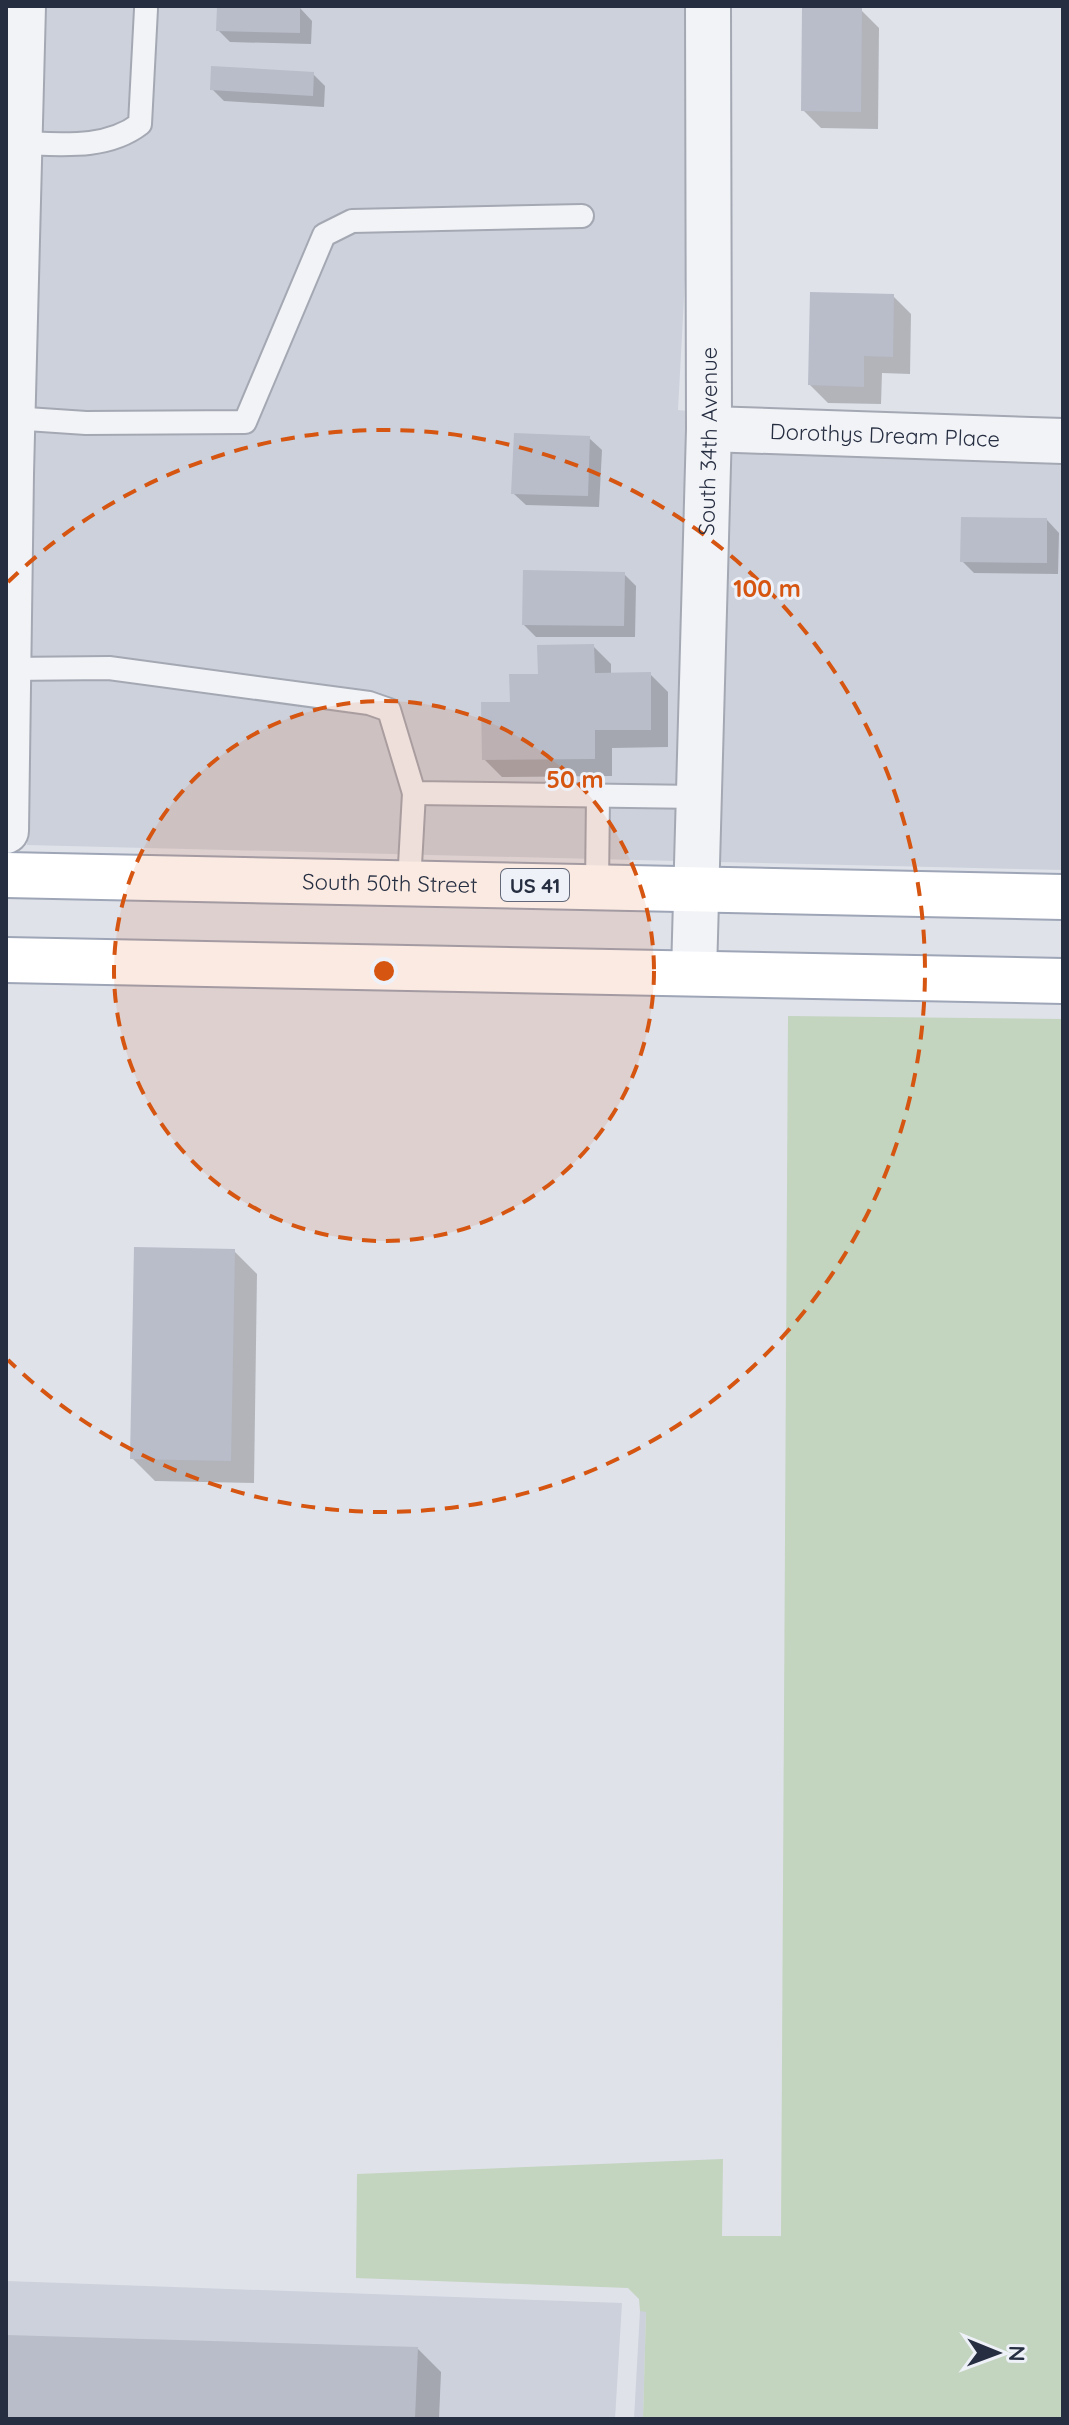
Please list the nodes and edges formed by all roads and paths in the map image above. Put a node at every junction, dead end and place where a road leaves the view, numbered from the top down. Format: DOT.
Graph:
graph roads {
  1 [pos="23,6"];
  2 [pos="708,6"];
  3 [pos="146,9"];
  4 [pos="19,143"];
  5 [pos="582,216"];
  6 [pos="12,418"];
  7 [pos="709,429"];
  8 [pos="1063,441"];
  9 [pos="8,474"];
  10 [pos="8,669"];
  11 [pos="414,793"];
  12 [pos="598,796"];
  13 [pos="698,797"];
  14 [pos="6,831"];
  15 [pos="6,875"];
  16 [pos="409,883"];
  17 [pos="597,887"];
  18 [pos="696,889"];
  19 [pos="1063,897"];
  20 [pos="6,960"];
  21 [pos="694,973"];
  22 [pos="1063,981"];
  1 -- 4 [label="street"];
  2 -- 7 [label="street, South 34th Avenue"];
  3 -- 4 [label="lane"];
  4 -- 6 [label="street"];
  5 -- 6 [label="lane"];
  6 -- 9 [label="street"];
  7 -- 8 [label="street, Dorothys Dream Place"];
  7 -- 13 [label="street, South 34th Avenue"];
  9 -- 10 [label="street"];
  10 -- 11 [label="lane"];
  10 -- 14 [label="street"];
  11 -- 12 [label="lane"];
  11 -- 16 [label="lane"];
  12 -- 13 [label="lane"];
  12 -- 17 [label="lane"];
  13 -- 18 [label="street, South 34th Avenue"];
  15 -- 16 [label="main road, South 50th Street / US 41"];
  16 -- 17 [label="main road, South 50th Street / US 41"];
  17 -- 18 [label="main road, South 50th Street / US 41"];
  18 -- 19 [label="main road, South 50th Street / US 41"];
  18 -- 21 [label="street, South 34th Avenue"];
  20 -- 21 [label="main road"];
  21 -- 22 [label="main road"];
}
